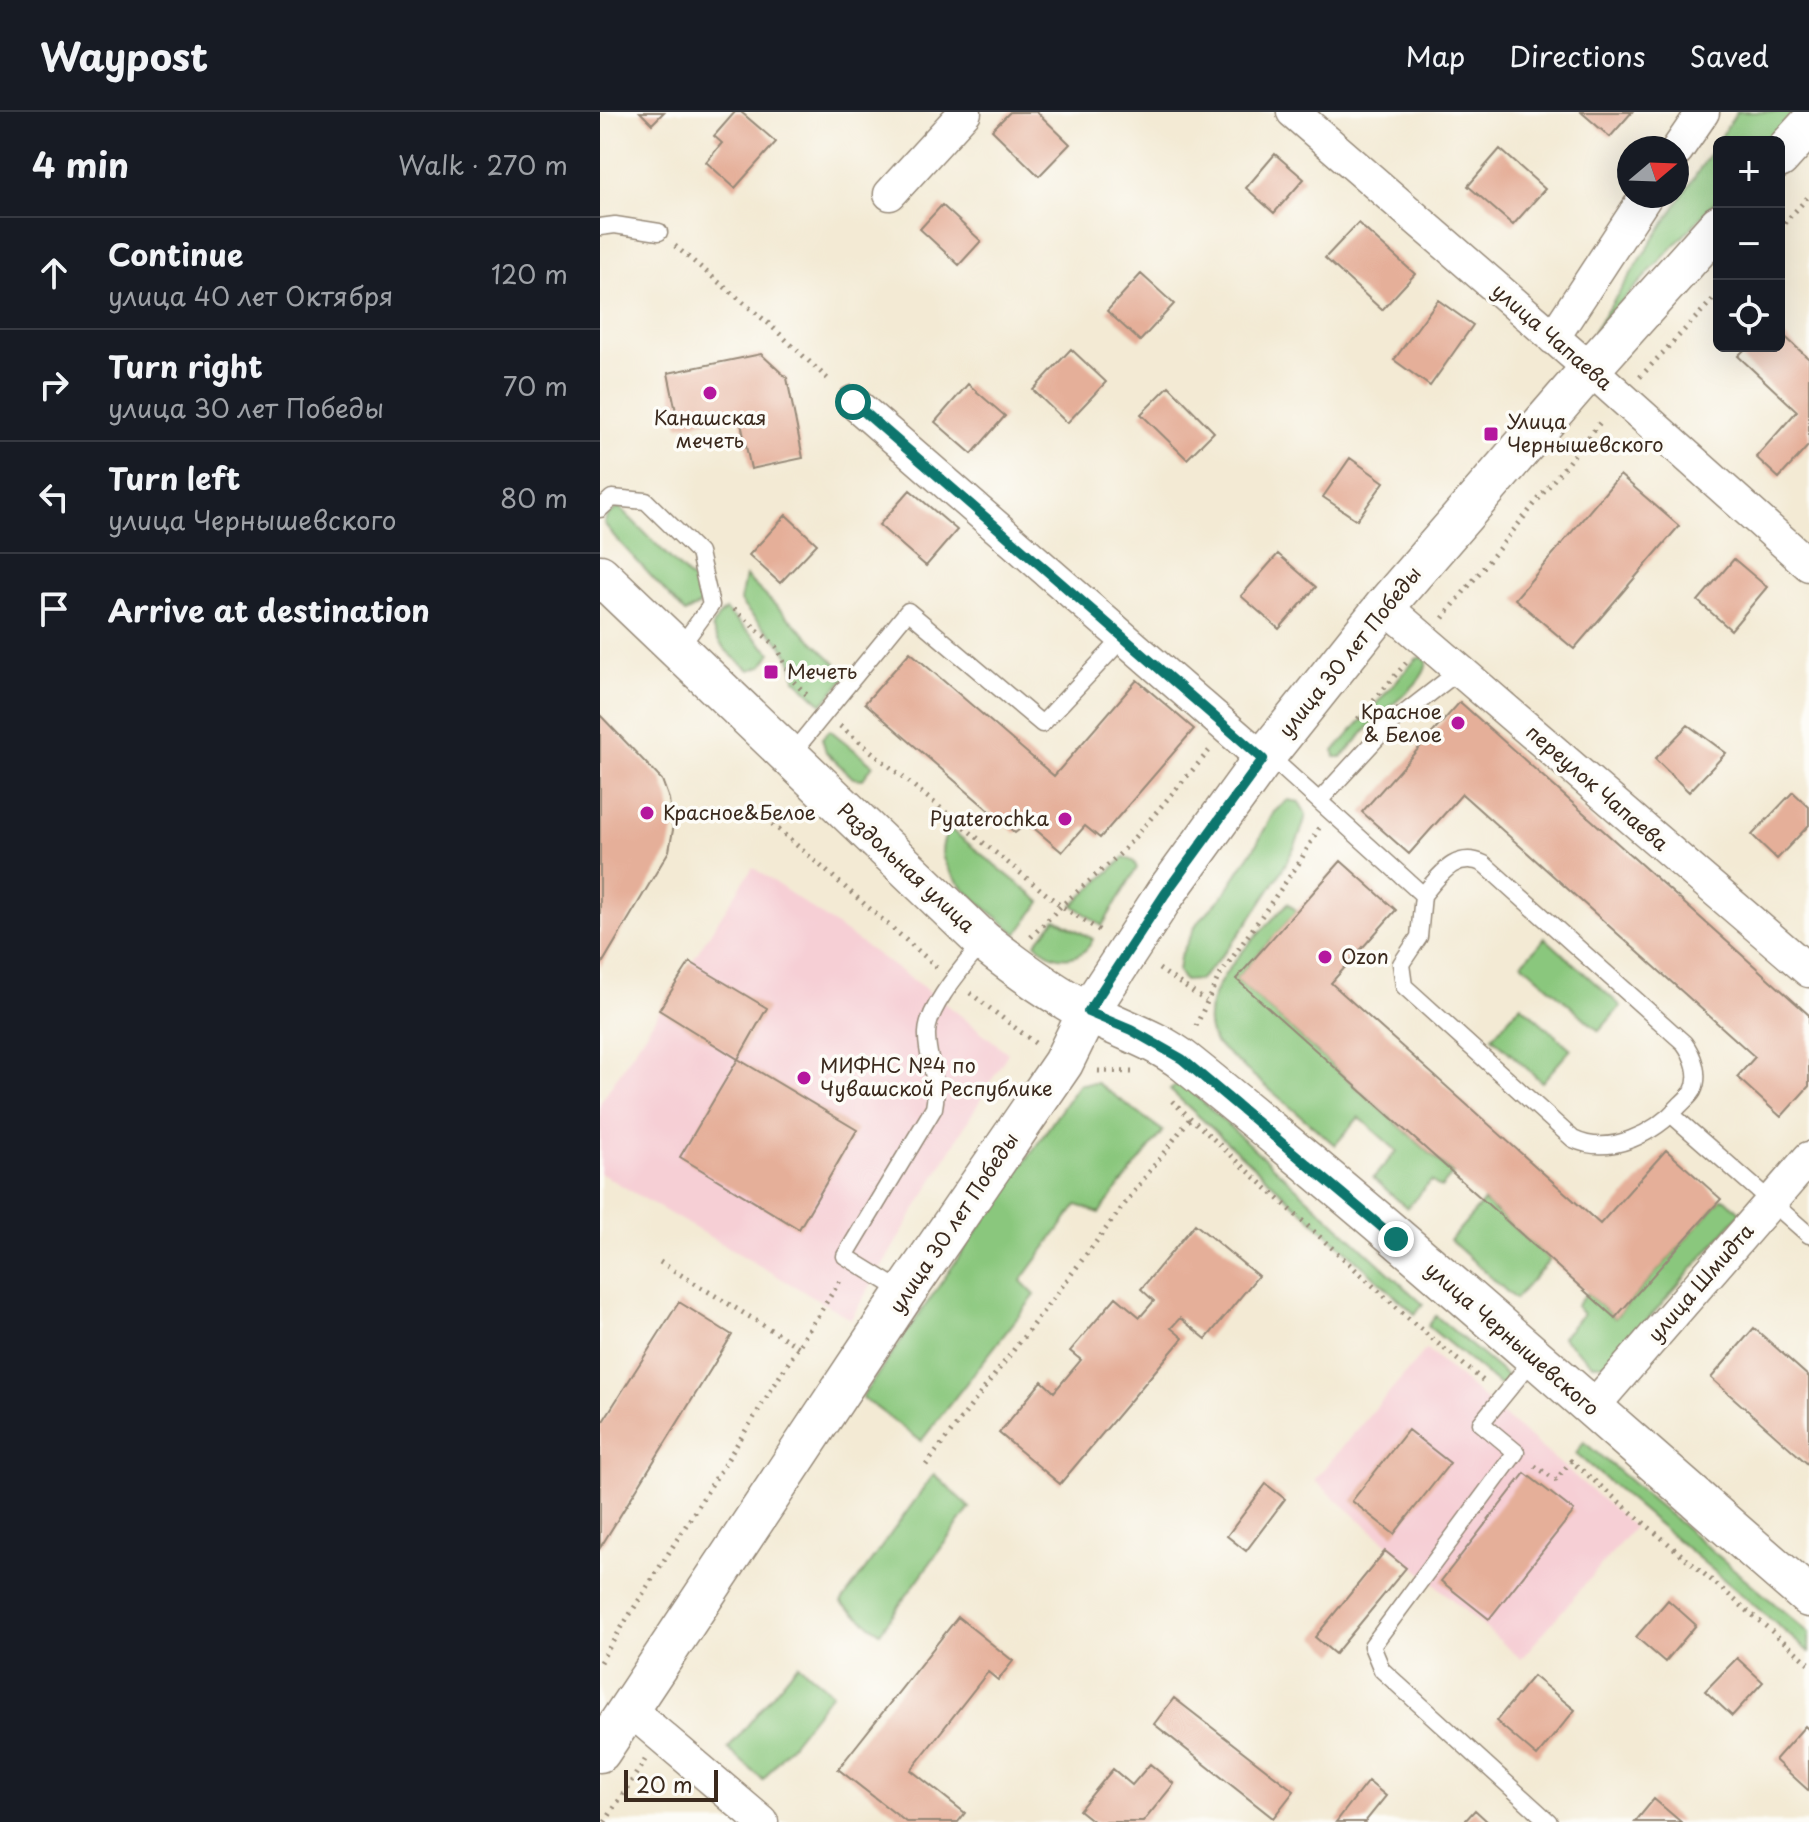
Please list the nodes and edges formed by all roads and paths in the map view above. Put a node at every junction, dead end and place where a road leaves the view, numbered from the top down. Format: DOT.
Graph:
graph roads {
  1 [pos="965,112"];
  2 [pos="1293,112"];
  3 [pos="1703,112"];
  4 [pos="1809,125"];
  5 [pos="1687,136"];
  6 [pos="1785,151"];
  7 [pos="890,194"];
  8 [pos="1809,196"];
  9 [pos="1638,208"];
  10 [pos="1785,222"];
  11 [pos="600,227"];
  12 [pos="659,232"];
  13 [pos="1713,232"];
  14 [pos="1713,299"];
  15 [pos="1553,338"];
  16 [pos="1590,369"];
  17 [pos="1621,397"];
  18 [pos="853,402"];
  19 [pos="600,509"];
  20 [pos="1809,565"];
  21 [pos="600,575"];
  22 [pos="711,605"];
  23 [pos="1385,606"];
  24 [pos="1123,638"];
  25 [pos="1425,640"];
  26 [pos="678,650"];
  27 [pos="1460,670"];
  28 [pos="824,713"];
  29 [pos="1353,725"];
  30 [pos="1256,750"];
  31 [pos="788,757"];
  32 [pos="748,803"];
  33 [pos="1324,805"];
  34 [pos="1423,895"];
  35 [pos="1061,906"];
  36 [pos="1103,933"];
  37 [pos="1002,944"];
  38 [pos="1159,969"];
  39 [pos="1809,971"];
  40 [pos="952,981"];
  41 [pos="1206,1001"];
  42 [pos="1088,1012"];
  43 [pos="1197,1038"];
  44 [pos="1045,1051"];
  45 [pos="1091,1072"];
  46 [pos="1134,1073"];
  47 [pos="1170,1100"];
  48 [pos="1672,1115"];
  49 [pos="1191,1117"];
  50 [pos="1809,1158"];
  51 [pos="1771,1201"];
  52 [pos="1809,1235"];
  53 [pos="660,1262"];
  54 [pos="844,1274"];
  55 [pos="905,1293"];
  56 [pos="799,1347"];
  57 [pos="1534,1358"];
  58 [pos="1502,1397"];
  59 [pos="1592,1408"];
  60 [pos="1516,1452"];
  61 [pos="926,1465"];
  62 [pos="1809,1597"];
  63 [pos="600,1662"];
  64 [pos="1809,1663"];
  65 [pos="629,1709"];
  66 [pos="661,1735"];
  67 [pos="600,1752"];
  68 [pos="605,1822"];
  69 [pos="762,1822"];
  70 [pos="1549,1822"];
  1 -- 7 [label="street"];
  2 -- 15 [label="street, улица Чапаева"];
  3 -- 5 [label="street"];
  4 -- 6 [label="street"];
  8 -- 10 [label="path"];
  9 -- 15 [label="street"];
  11 -- 12 [label="lane"];
  12 -- 18 [label="path"];
  13 -- 16 [label="street, улица 30 лет Победы"];
  14 -- 17 [label="path"];
  15 -- 16 [label="street, улица Чапаева"];
  16 -- 17 [label="street, улица Чапаева"];
  16 -- 23 [label="street, улица 30 лет Победы"];
  17 -- 20 [label="street, улица Чапаева"];
  17 -- 25 [label="path"];
  18 -- 24 [label="street"];
  19 -- 22 [label="lane"];
  21 -- 26 [label="street, Раздольная улица"];
  22 -- 26 [label="lane"];
  22 -- 28 [label="path"];
  23 -- 25 [label="street, переулок Чапаева"];
  23 -- 30 [label="street, улица 30 лет Победы"];
  24 -- 28 [label="lane"];
  24 -- 30 [label="street"];
  25 -- 27 [label="street, переулок Чапаева"];
  25 -- 29 [label="path"];
  26 -- 31 [label="street, Раздольная улица"];
  27 -- 33 [label="lane"];
  27 -- 39 [label="street, переулок Чапаева"];
  28 -- 31 [label="lane"];
  28 -- 35 [label="path"];
  30 -- 33 [label="lane"];
  30 -- 35 [label="path"];
  30 -- 42 [label="street, улица 30 лет Победы"];
  31 -- 37 [label="street, Раздольная улица"];
  32 -- 40 [label="path"];
  33 -- 34 [label="lane"];
  33 -- 41 [label="path"];
  34 -- 48 [label="lane"];
  34 -- 48 [label="lane"];
  35 -- 36 [label="path"];
  35 -- 37 [label="path"];
  37 -- 40 [label="lane"];
  37 -- 42 [label="street, Раздольная улица"];
  38 -- 41 [label="path"];
  40 -- 44 [label="path"];
  40 -- 55 [label="lane"];
  41 -- 43 [label="path"];
  42 -- 55 [label="street, улица 30 лет Победы"];
  42 -- 57 [label="street, улица Чернышевского"];
  45 -- 46 [label="path"];
  47 -- 49 [label="path"];
  48 -- 51 [label="lane"];
  49 -- 58 [label="path"];
  49 -- 61 [label="path"];
  50 -- 51 [label="street, улица Шмидта"];
  51 -- 52 [label="lane"];
  51 -- 59 [label="street, улица Шмидта"];
  53 -- 56 [label="path"];
  54 -- 56 [label="path"];
  55 -- 65 [label="street, улица 30 лет Победы"];
  56 -- 63 [label="path"];
  57 -- 58 [label="lane"];
  57 -- 59 [label="street, улица Чернышевского"];
  58 -- 60 [label="lane"];
  59 -- 62 [label="street, улица Чернышевского"];
  60 -- 64 [label="path"];
  60 -- 70 [label="lane"];
  65 -- 66 [label="street"];
  65 -- 67 [label="street, улица 30 лет Победы"];
  66 -- 68 [label="path"];
  66 -- 69 [label="street"];
}
